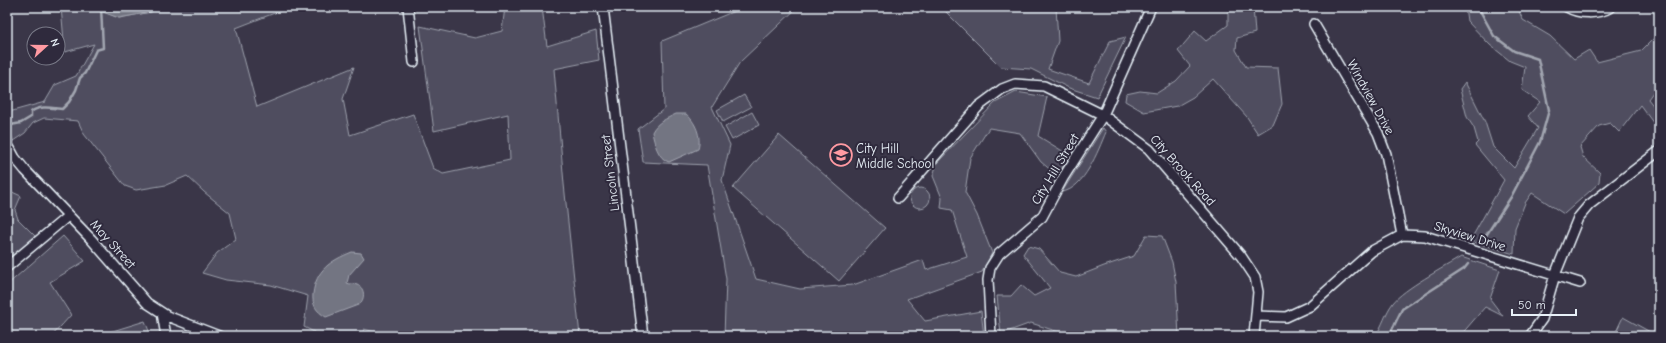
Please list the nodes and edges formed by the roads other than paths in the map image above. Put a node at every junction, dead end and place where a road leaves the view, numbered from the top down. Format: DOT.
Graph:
graph roads {
  1 [pos="408,7"];
  2 [pos="603,7"];
  3 [pos="1151,7"];
  4 [pos="1567,7"];
  5 [pos="1611,7"];
  6 [pos="1314,24"];
  7 [pos="414,62"];
  8 [pos="1103,115"];
  9 [pos="7,143"];
  10 [pos="1659,151"];
  11 [pos="898,198"];
  12 [pos="68,216"];
  13 [pos="1402,235"];
  14 [pos="7,267"];
  15 [pos="1556,275"];
  16 [pos="1580,283"];
  17 [pos="162,313"];
  18 [pos="1256,316"];
  19 [pos="166,336"];
  20 [pos="219,336"];
  21 [pos="643,336"];
  22 [pos="991,336"];
  23 [pos="1254,336"];
  24 [pos="1530,336"];
  1 -- 7 [label="street"];
  2 -- 21 [label="street, Lincoln Street"];
  3 -- 8 [label="street, City Hill Street"];
  4 -- 5 [label="street"];
  6 -- 13 [label="street, Windview Drive"];
  8 -- 11 [label="street, City Brook Road"];
  8 -- 18 [label="street, City Brook Road"];
  8 -- 22 [label="street, City Hill Street"];
  9 -- 12 [label="street, May Street"];
  10 -- 15 [label="street"];
  12 -- 14 [label="street"];
  12 -- 17 [label="street, May Street"];
  13 -- 15 [label="street, Skyview Drive"];
  13 -- 18 [label="street"];
  15 -- 16 [label="street, Skyview Drive"];
  15 -- 24 [label="street"];
  17 -- 19 [label="street"];
  17 -- 20 [label="street, May Street"];
  18 -- 23 [label="street, City Brook Road"];
}
